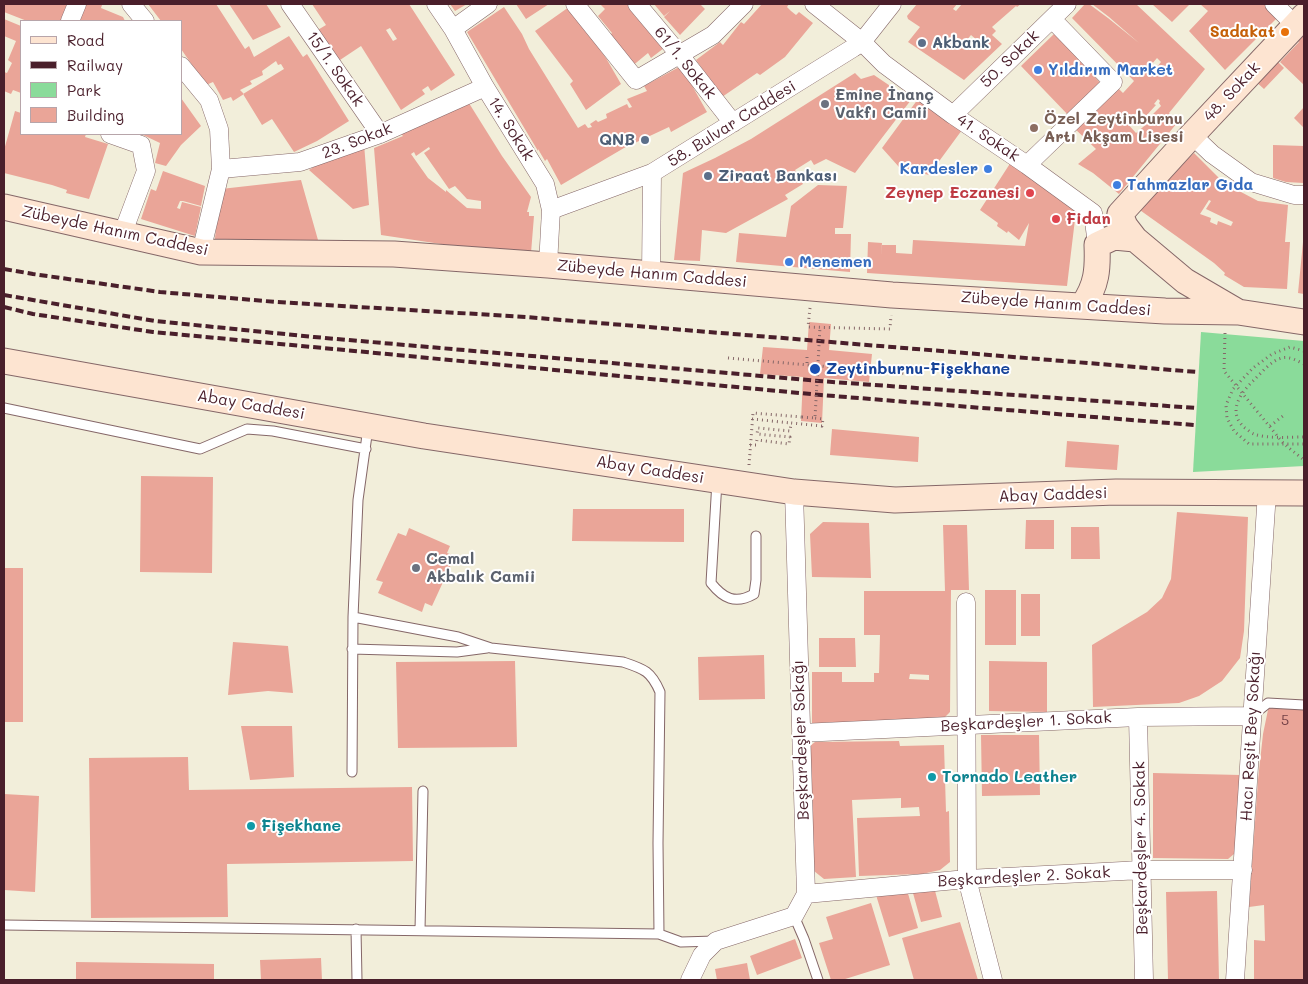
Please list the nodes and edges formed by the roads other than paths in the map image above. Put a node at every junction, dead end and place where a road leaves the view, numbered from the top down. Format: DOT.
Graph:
graph roads {
  1 [pos="77,4"];
  2 [pos="131,4"];
  3 [pos="290,4"];
  4 [pos="436,4"];
  5 [pos="488,4"];
  6 [pos="575,4"];
  7 [pos="637,4"];
  8 [pos="744,4"];
  9 [pos="814,4"];
  10 [pos="892,4"];
  11 [pos="1067,4"];
  12 [pos="1274,4"];
  13 [pos="1052,19"];
  14 [pos="70,20"];
  15 [pos="144,20"];
  16 [pos="1300,21"];
  17 [pos="453,29"];
  18 [pos="862,42"];
  19 [pos="679,54"];
  20 [pos="182,67"];
  21 [pos="485,87"];
  22 [pos="952,115"];
  23 [pos="733,123"];
  24 [pos="380,134"];
  25 [pos="113,135"];
  26 [pos="1192,135"];
  27 [pos="1027,165"];
  28 [pos="221,169"];
  29 [pos="652,173"];
  30 [pos="1304,195"];
  31 [pos="4,207"];
  32 [pos="552,210"];
  33 [pos="1093,213"];
  34 [pos="1120,214"];
  35 [pos="122,235"];
  36 [pos="1135,239"];
  37 [pos="1097,246"];
  38 [pos="202,252"];
  39 [pos="548,265"];
  40 [pos="651,275"];
  41 [pos="1082,305"];
  42 [pos="1231,321"];
  43 [pos="1304,322"];
  44 [pos="4,361"];
  45 [pos="4,408"];
  46 [pos="367,437"];
  47 [pos="717,481"];
  48 [pos="794,492"];
  49 [pos="1267,492"];
  50 [pos="1304,493"];
  51 [pos="756,536"];
  52 [pos="966,602"];
  53 [pos="353,617"];
  54 [pos="491,648"];
  55 [pos="352,649"];
  56 [pos="1304,705"];
  57 [pos="1251,716"];
  58 [pos="1138,717"];
  59 [pos="966,726"];
  60 [pos="801,733"];
  61 [pos="352,772"];
  62 [pos="423,791"];
  63 [pos="1142,870"];
  64 [pos="1243,870"];
  65 [pos="967,879"];
  66 [pos="806,894"];
  67 [pos="794,916"];
  68 [pos="4,925"];
  69 [pos="356,930"];
  70 [pos="420,930"];
  71 [pos="660,934"];
  72 [pos="716,942"];
  73 [pos="356,980"];
  74 [pos="690,980"];
  75 [pos="818,980"];
  76 [pos="994,980"];
  77 [pos="1144,980"];
  78 [pos="1235,980"];
  1 -- 14 [label="street"];
  2 -- 15 [label="street"];
  3 -- 24 [label="street, 15/1. Sokak"];
  4 -- 17 [label="street, 14. Sokak"];
  5 -- 17 [label="street"];
  6 -- 19 [label="street"];
  7 -- 19 [label="street, 61/1. Sokak"];
  8 -- 19 [label="street"];
  9 -- 18 [label="street, 41. Sokak"];
  10 -- 18 [label="street, 58. Bulvar Caddesi"];
  11 -- 13 [label="street, 50. Sokak"];
  12 -- 16 [label="street"];
  13 -- 22 [label="street, 50. Sokak"];
  13 -- 27 [label="street"];
  16 -- 26 [label="main road, 48. Sokak"];
  17 -- 21 [label="street, 14. Sokak"];
  18 -- 22 [label="street, 41. Sokak"];
  18 -- 23 [label="street, 58. Bulvar Caddesi"];
  19 -- 23 [label="street, 61/1. Sokak"];
  20 -- 28 [label="street"];
  21 -- 24 [label="street, 23. Sokak"];
  21 -- 32 [label="street, 14. Sokak"];
  22 -- 27 [label="street, 41. Sokak"];
  23 -- 29 [label="street, 58. Bulvar Caddesi"];
  24 -- 28 [label="street, 23. Sokak"];
  25 -- 35 [label="street"];
  26 -- 30 [label="street"];
  26 -- 34 [label="main road, 48. Sokak"];
  27 -- 33 [label="street, 41. Sokak"];
  28 -- 38 [label="street"];
  29 -- 32 [label="street, 58. Bulvar Caddesi"];
  29 -- 40 [label="street"];
  31 -- 35 [label="main road, Zübeyde Hanım Caddesi"];
  32 -- 39 [label="street, 14. Sokak"];
  33 -- 34 [label="street"];
  33 -- 37 [label="street"];
  34 -- 36 [label="main road"];
  35 -- 38 [label="main road, Zübeyde Hanım Caddesi"];
  36 -- 37 [label="main road"];
  36 -- 42 [label="main road"];
  37 -- 41 [label="main road"];
  38 -- 39 [label="main road, Zübeyde Hanım Caddesi"];
  39 -- 40 [label="main road, Zübeyde Hanım Caddesi"];
  40 -- 41 [label="main road, Zübeyde Hanım Caddesi"];
  41 -- 42 [label="main road, Zübeyde Hanım Caddesi"];
  42 -- 43 [label="main road, Zübeyde Hanım Caddesi"];
  44 -- 46 [label="main road, Abay Caddesi"];
  45 -- 46 [label="lane"];
  46 -- 47 [label="main road, Abay Caddesi"];
  46 -- 53 [label="lane"];
  47 -- 48 [label="main road, Abay Caddesi"];
  47 -- 51 [label="lane"];
  48 -- 49 [label="main road, Abay Caddesi"];
  48 -- 60 [label="street, Beşkardeşler Sokağı"];
  49 -- 50 [label="main road, Abay Caddesi"];
  49 -- 57 [label="street, Hacı Reşit Bey Sokağı"];
  52 -- 59 [label="street"];
  53 -- 54 [label="lane"];
  53 -- 55 [label="lane"];
  54 -- 55 [label="lane"];
  54 -- 71 [label="lane"];
  55 -- 61 [label="lane"];
  56 -- 57 [label="lane"];
  57 -- 58 [label="street, Beşkardeşler 1. Sokak"];
  57 -- 64 [label="street, Hacı Reşit Bey Sokağı"];
  58 -- 59 [label="street, Beşkardeşler 1. Sokak"];
  58 -- 63 [label="street, Beşkardeşler 4. Sokak"];
  59 -- 60 [label="street, Beşkardeşler 1. Sokak"];
  59 -- 65 [label="street"];
  60 -- 66 [label="street, Beşkardeşler Sokağı"];
  62 -- 70 [label="lane"];
  63 -- 64 [label="street, Beşkardeşler 2. Sokak"];
  63 -- 65 [label="street, Beşkardeşler 2. Sokak"];
  63 -- 77 [label="street, Beşkardeşler 4. Sokak"];
  64 -- 78 [label="street, Hacı Reşit Bey Sokağı"];
  65 -- 66 [label="street, Beşkardeşler 2. Sokak"];
  65 -- 76 [label="street"];
  66 -- 67 [label="street"];
  67 -- 72 [label="street"];
  67 -- 75 [label="lane"];
  68 -- 69 [label="lane"];
  69 -- 70 [label="lane"];
  69 -- 73 [label="lane"];
  70 -- 71 [label="lane"];
  71 -- 72 [label="lane"];
  72 -- 74 [label="street"];
}
